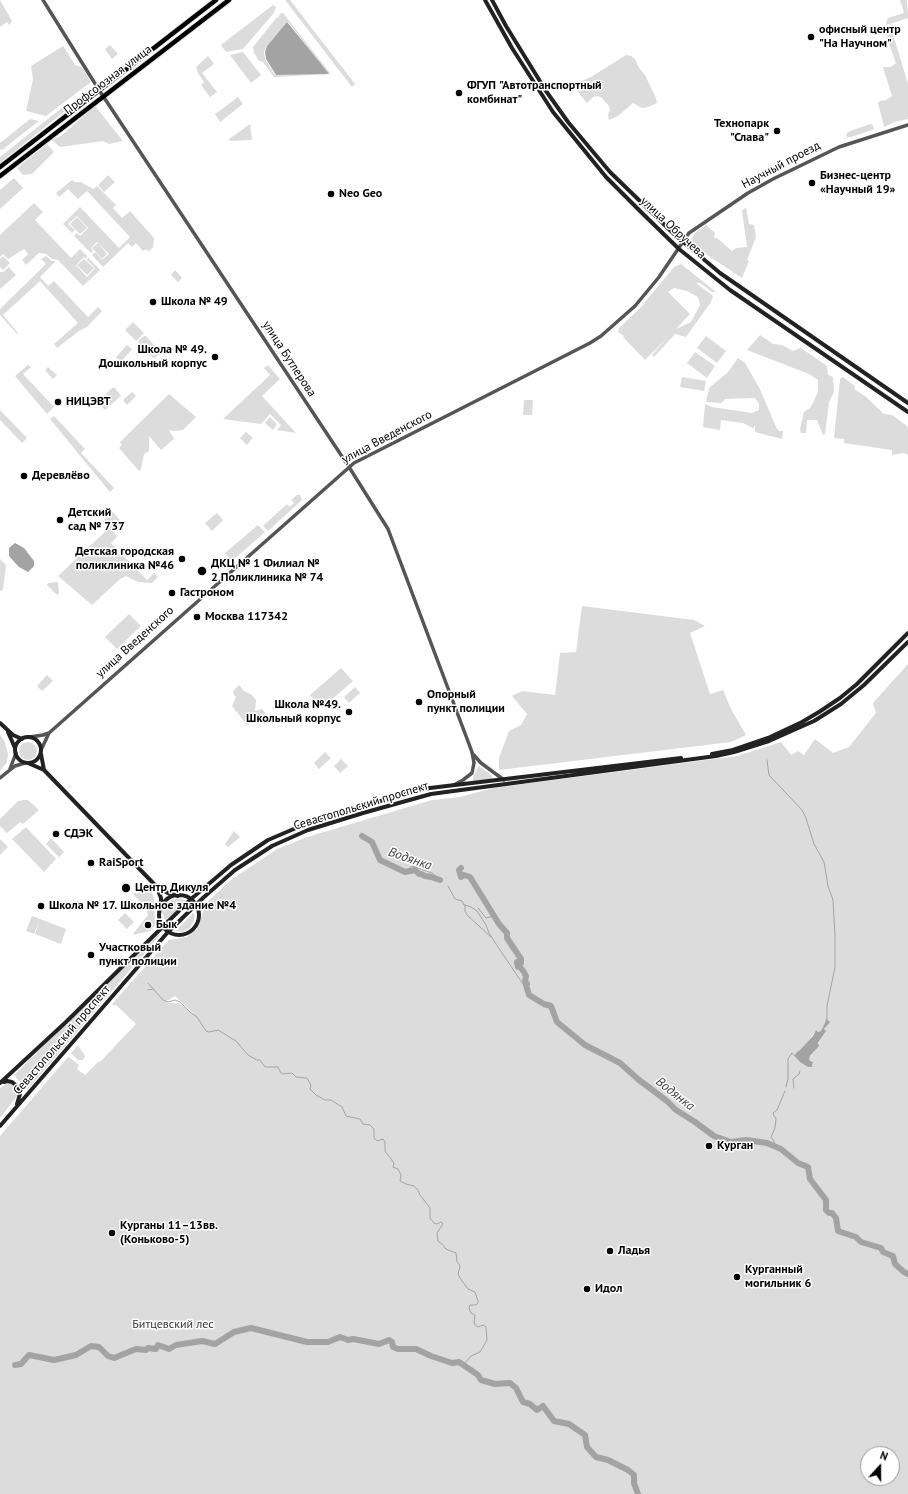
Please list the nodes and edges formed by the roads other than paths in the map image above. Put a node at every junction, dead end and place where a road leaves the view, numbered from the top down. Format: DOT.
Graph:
graph roads {
  1 [pos="43,0"];
  2 [pos="216,0"];
  3 [pos="229,0"];
  4 [pos="485,0"];
  5 [pos="492,0"];
  6 [pos="99,90"];
  7 [pos="103,96"];
  8 [pos="908,125"];
  9 [pos="0,167"];
  10 [pos="0,176"];
  11 [pos="683,242"];
  12 [pos="679,249"];
  13 [pos="908,403"];
  14 [pos="908,412"];
  15 [pos="349,467"];
  16 [pos="908,633"];
  17 [pos="908,642"];
  18 [pos="0,723"];
  19 [pos="7,730"];
  20 [pos="49,733"];
  21 [pos="30,737"];
  22 [pos="22,738"];
  23 [pos="16,751"];
  24 [pos="41,752"];
  25 [pos="472,752"];
  26 [pos="27,763"];
  27 [pos="10,769"];
  28 [pos="44,770"];
  29 [pos="0,778"];
  30 [pos="504,780"];
  31 [pos="453,785"];
  32 [pos="155,885"];
  33 [pos="178,896"];
  34 [pos="191,899"];
  35 [pos="196,904"];
  36 [pos="160,912"];
  37 [pos="163,926"];
  38 [pos="168,932"];
  39 [pos="0,1083"];
  40 [pos="16,1107"];
  41 [pos="0,1126"];
  1 -- 6 [label="street, улица Бутлерова"];
  2 -- 6 [label="main road, Профсоюзная улица"];
  3 -- 7 [label="main road, Профсоюзная улица"];
  4 -- 12 [label="main road, улица Обручева"];
  5 -- 11 [label="main road, улица Обручева"];
  6 -- 7 [label="street, улица Бутлерова"];
  6 -- 9 [label="main road, Профсоюзная улица"];
  7 -- 10 [label="main road, Профсоюзная улица"];
  7 -- 15 [label="street, улица Бутлерова"];
  8 -- 11 [label="street, Научный проезд"];
  11 -- 12 [label="street, Научный проезд"];
  11 -- 13 [label="main road, улица Обручева"];
  12 -- 14 [label="main road, улица Обручева"];
  12 -- 15 [label="street, улица Введенского"];
  15 -- 20 [label="street, улица Введенского"];
  15 -- 25 [label="street, улица Бутлерова"];
  16 -- 30 [label="main road, Севастопольский проспект"];
  17 -- 35 [label="main road, Севастопольский проспект"];
  18 -- 19 [label="main road"];
  19 -- 22 [label="main road"];
  19 -- 23 [label="main road"];
  20 -- 21 [label="street, улица Введенского"];
  20 -- 24 [label="street, улица Введенского"];
  21 -- 22 [label="main road"];
  21 -- 24 [label="main road"];
  22 -- 23 [label="main road"];
  23 -- 26 [label="main road"];
  23 -- 27 [label="street"];
  24 -- 26 [label="main road"];
  24 -- 28 [label="main road"];
  25 -- 30 [label="street, улица Бутлерова"];
  25 -- 31 [label="street, улица Бутлерова"];
  26 -- 27 [label="street"];
  26 -- 28 [label="main road"];
  27 -- 29 [label="street"];
  28 -- 32 [label="main road"];
  30 -- 31 [label="main road, Севастопольский проспект"];
  31 -- 34 [label="main road, Севастопольский проспект"];
  32 -- 33 [label="main road"];
  32 -- 36 [label="main road"];
  33 -- 34 [label="main road"];
  33 -- 36 [label="main road"];
  34 -- 35 [label="main road"];
  34 -- 37 [label="main road, Севастопольский проспект"];
  35 -- 38 [label="main road, Севастопольский проспект"];
  35 -- 38 [label="main road"];
  36 -- 37 [label="main road"];
  37 -- 38 [label="main road"];
  37 -- 39 [label="main road, Севастопольский проспект"];
  38 -- 40 [label="main road, Севастопольский проспект"];
  39 -- 40 [label="main road"];
  40 -- 41 [label="main road, Севастопольский проспект"];
}
